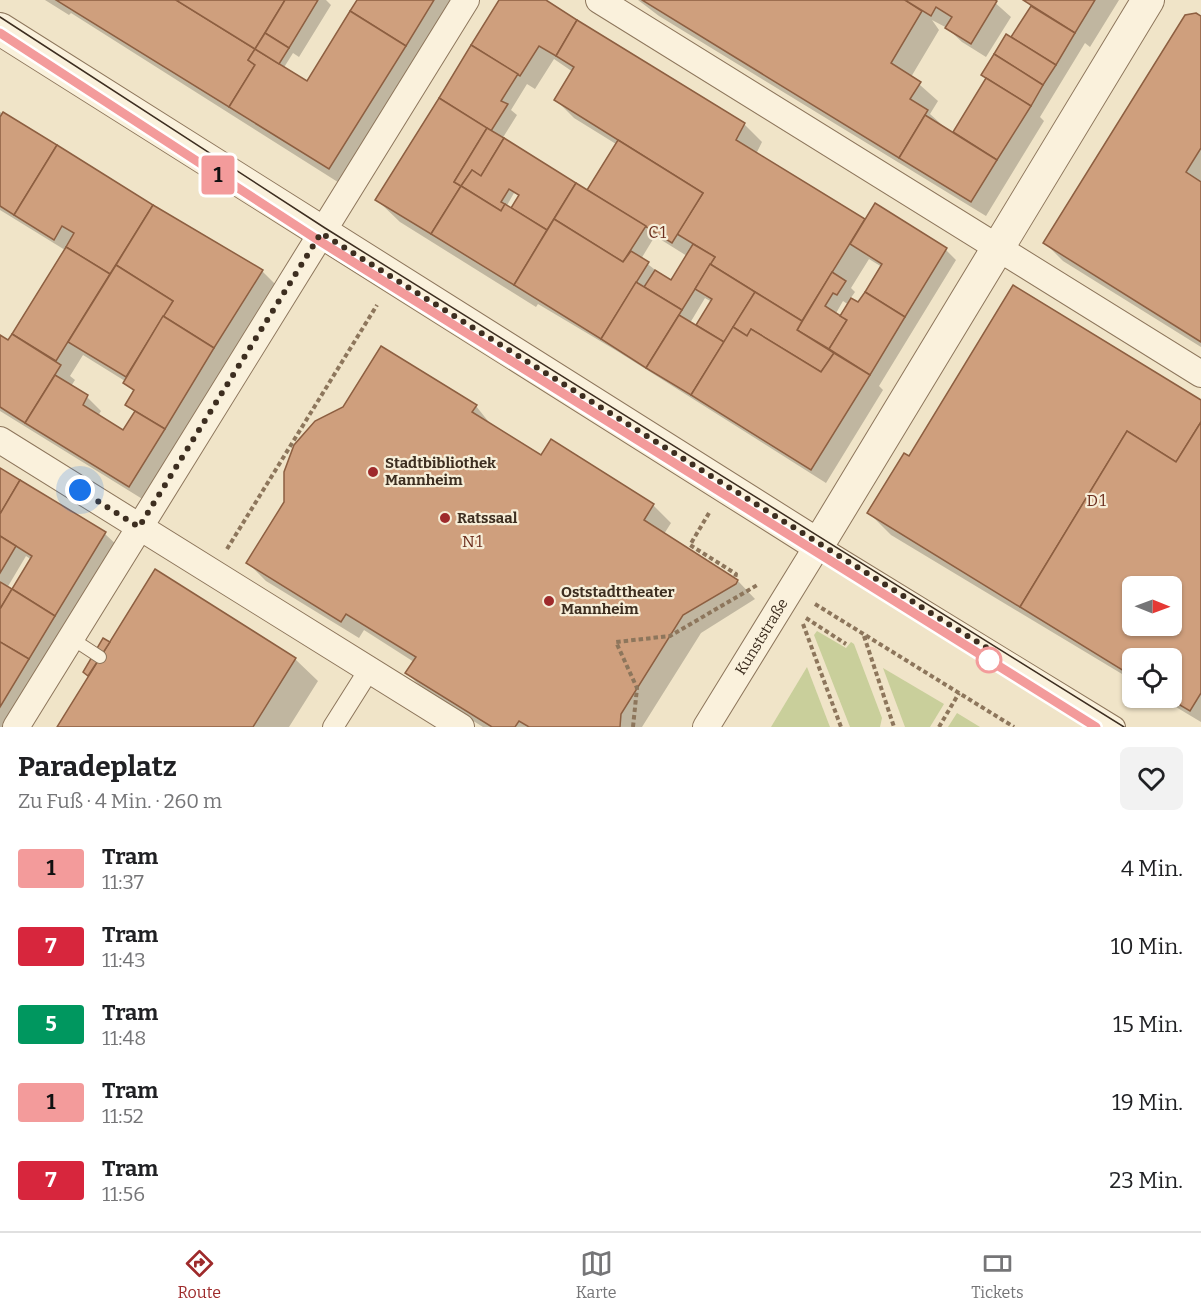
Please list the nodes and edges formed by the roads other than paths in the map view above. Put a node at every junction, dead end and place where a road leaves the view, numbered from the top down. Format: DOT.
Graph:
graph roads {
  1 [pos="466,0"];
  2 [pos="599,0"];
  3 [pos="1149,0"];
  4 [pos="0,28"];
  5 [pos="321,233"];
  6 [pos="998,247"];
  7 [pos="1201,374"];
  8 [pos="0,440"];
  9 [pos="139,527"];
  10 [pos="818,545"];
  11 [pos="70,638"];
  12 [pos="100,657"];
  13 [pos="369,670"];
  14 [pos="16,727"];
  15 [pos="333,727"];
  16 [pos="461,727"];
  17 [pos="706,727"];
  18 [pos="1115,727"];
  1 -- 5 [label="street"];
  2 -- 6 [label="street"];
  3 -- 6 [label="street"];
  4 -- 5 [label="street"];
  5 -- 9 [label="street"];
  5 -- 10 [label="street"];
  6 -- 7 [label="street"];
  6 -- 10 [label="street"];
  8 -- 9 [label="street"];
  9 -- 11 [label="street"];
  9 -- 13 [label="street"];
  10 -- 17 [label="street, Kunststraße"];
  10 -- 18 [label="street"];
  11 -- 12 [label="lane"];
  11 -- 14 [label="street"];
  13 -- 15 [label="street"];
  13 -- 16 [label="street"];
}
